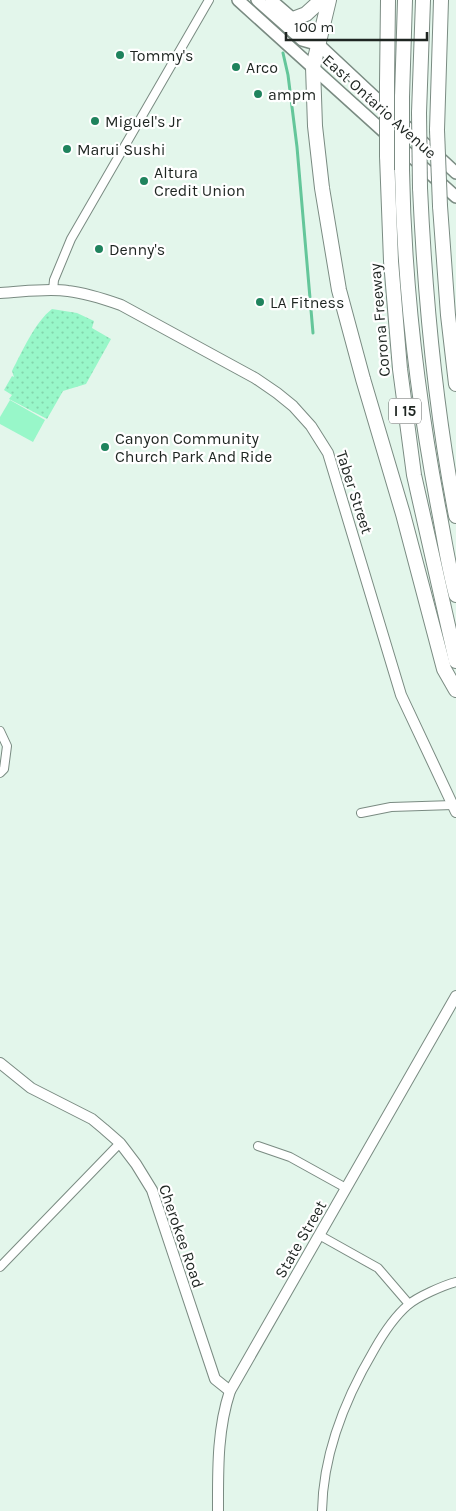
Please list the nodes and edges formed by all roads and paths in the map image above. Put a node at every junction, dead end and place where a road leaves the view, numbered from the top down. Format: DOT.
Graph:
graph roads {
  1 [pos="210,0"];
  2 [pos="238,0"];
  3 [pos="257,0"];
  4 [pos="271,0"];
  5 [pos="319,0"];
  6 [pos="329,0"];
  7 [pos="388,0"];
  8 [pos="405,0"];
  9 [pos="423,0"];
  10 [pos="441,0"];
  11 [pos="293,19"];
  12 [pos="318,44"];
  13 [pos="313,67"];
  14 [pos="456,173"];
  15 [pos="456,197"];
  16 [pos="53,290"];
  17 [pos="0,293"];
  18 [pos="456,384"];
  19 [pos="456,516"];
  20 [pos="456,596"];
  21 [pos="456,661"];
  22 [pos="456,690"];
  23 [pos="0,731"];
  24 [pos="0,773"];
  25 [pos="454,808"];
  26 [pos="361,813"];
  27 [pos="456,996"];
  28 [pos="2,1068"];
  29 [pos="120,1143"];
  30 [pos="258,1146"];
  31 [pos="346,1188"];
  32 [pos="319,1235"];
  33 [pos="0,1267"];
  34 [pos="456,1282"];
  35 [pos="409,1304"];
  36 [pos="230,1391"];
  37 [pos="218,1511"];
  38 [pos="322,1511"];
  1 -- 16 [label="street"];
  2 -- 13 [label="main road, East Ontario Avenue"];
  3 -- 12 [label="main road"];
  4 -- 11 [label="main road, East Ontario Avenue"];
  5 -- 11 [label="highway"];
  6 -- 12 [label="highway"];
  7 -- 21 [label="highway, Corona Freeway / I 15, bridge"];
  8 -- 20 [label="highway, bridge"];
  9 -- 19 [label="highway, bridge"];
  10 -- 18 [label="highway, bridge"];
  11 -- 12 [label="main road, East Ontario Avenue"];
  12 -- 13 [label="highway"];
  12 -- 14 [label="main road, East Ontario Avenue"];
  13 -- 15 [label="main road, East Ontario Avenue"];
  13 -- 22 [label="highway"];
  16 -- 17 [label="street, Taber Street"];
  16 -- 25 [label="street, Taber Street"];
  23 -- 24 [label="street"];
  25 -- 26 [label="street"];
  27 -- 31 [label="street, State Street"];
  28 -- 29 [label="street, Cherokee Road"];
  29 -- 33 [label="street"];
  29 -- 36 [label="street, Cherokee Road"];
  30 -- 31 [label="street"];
  31 -- 32 [label="street, State Street"];
  32 -- 35 [label="street"];
  32 -- 36 [label="street, State Street"];
  34 -- 35 [label="street"];
  35 -- 38 [label="street"];
  36 -- 37 [label="street, State Street"];
}
